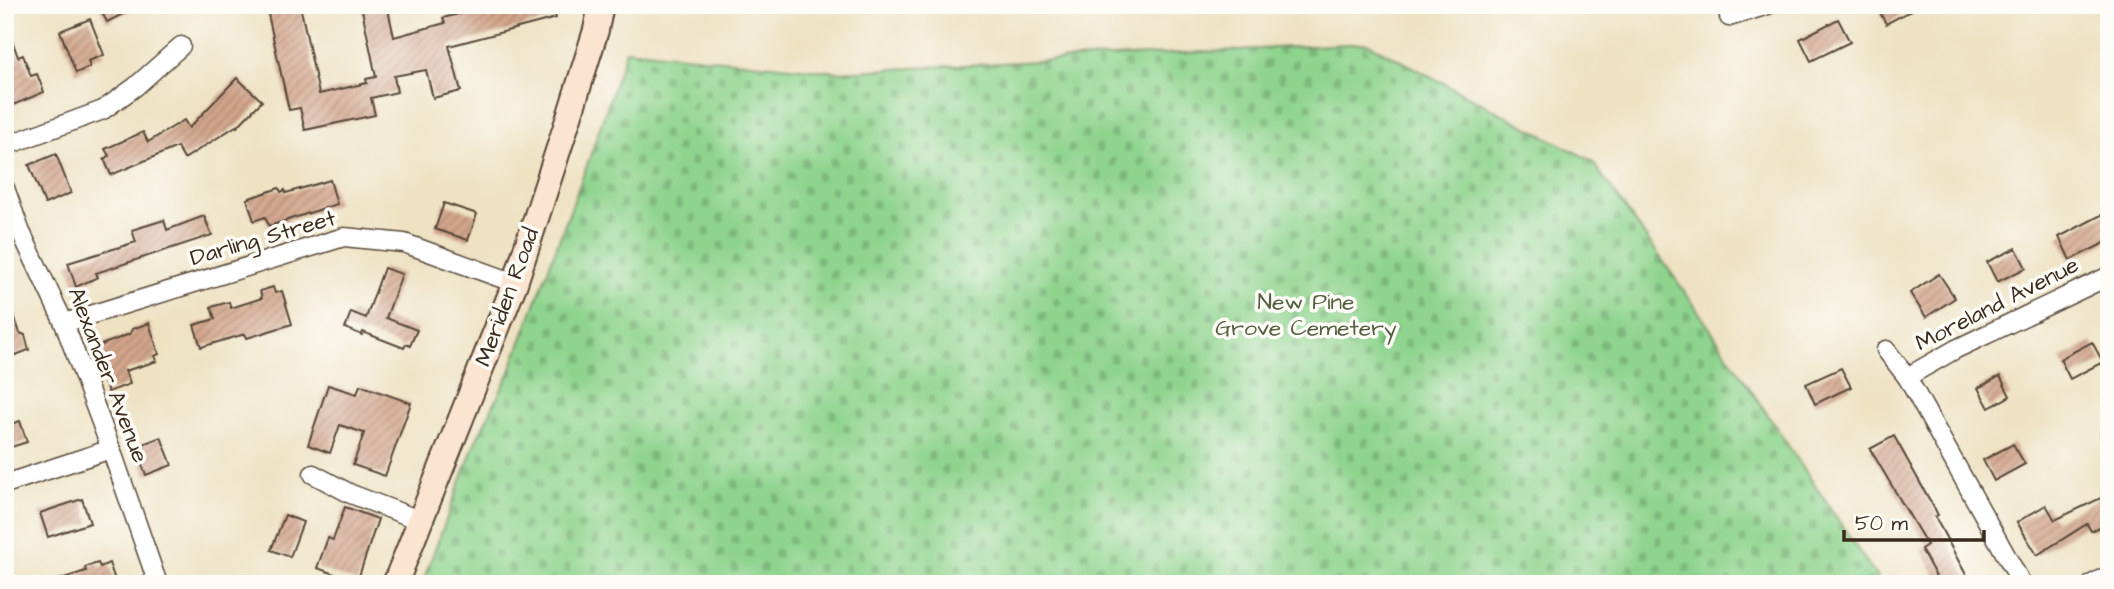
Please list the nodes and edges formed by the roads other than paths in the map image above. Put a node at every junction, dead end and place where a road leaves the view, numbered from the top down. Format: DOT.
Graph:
graph roads {
  1 [pos="601,5"];
  2 [pos="1768,5"];
  3 [pos="1729,17"];
  4 [pos="181,46"];
  5 [pos="5,146"];
  6 [pos="5,188"];
  7 [pos="13,233"];
  8 [pos="2109,276"];
  9 [pos="515,283"];
  10 [pos="64,323"];
  11 [pos="1886,350"];
  12 [pos="1907,377"];
  13 [pos="111,449"];
  14 [pos="313,474"];
  15 [pos="5,484"];
  16 [pos="419,520"];
  17 [pos="2109,575"];
  18 [pos="158,584"];
  19 [pos="395,584"];
  20 [pos="2022,584"];
  21 [pos="2092,584"];
  1 -- 9 [label="main road, Meriden Road"];
  2 -- 3 [label="street"];
  4 -- 5 [label="street"];
  6 -- 7 [label="street, Alexander Avenue"];
  7 -- 10 [label="street, Alexander Avenue"];
  8 -- 12 [label="street, Moreland Avenue"];
  9 -- 10 [label="street, Darling Street"];
  9 -- 16 [label="main road, Meriden Road"];
  10 -- 13 [label="street, Alexander Avenue"];
  11 -- 12 [label="street"];
  12 -- 20 [label="street"];
  13 -- 15 [label="street"];
  13 -- 18 [label="street, Alexander Avenue"];
  14 -- 16 [label="street"];
  16 -- 19 [label="main road, Meriden Road"];
  17 -- 21 [label="street"];
}
